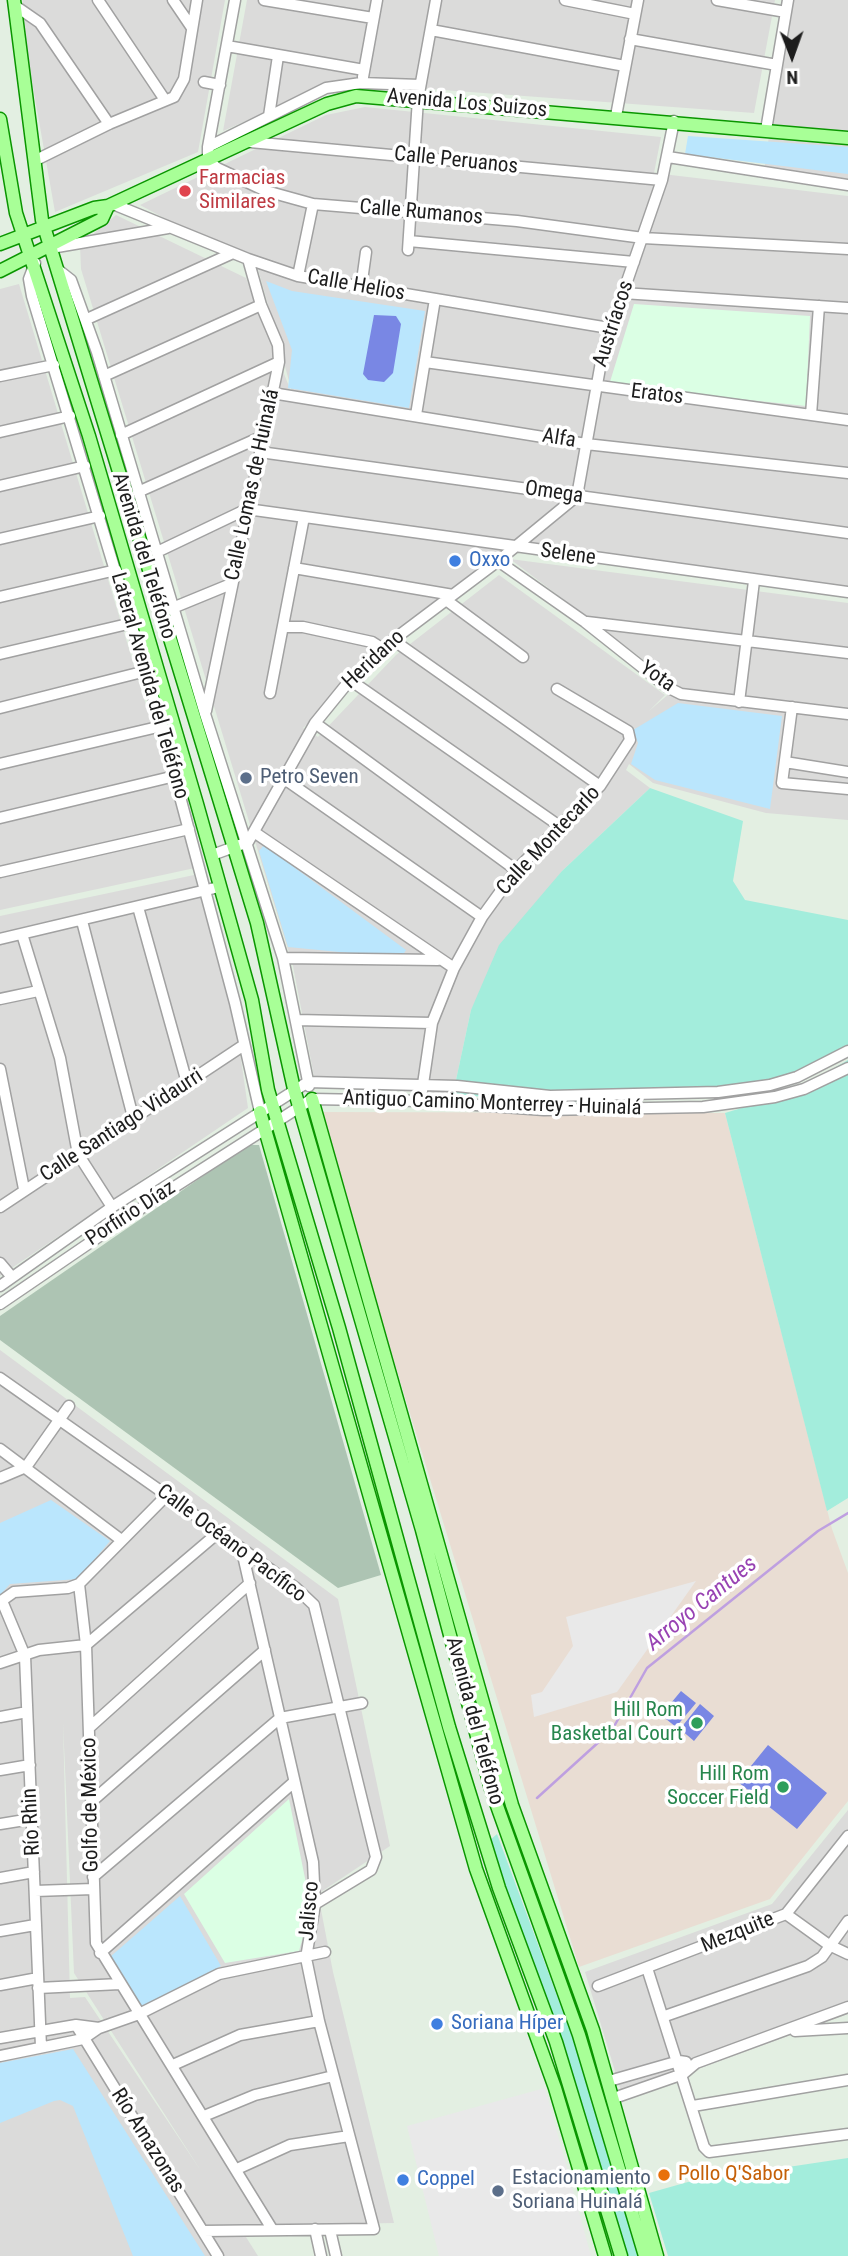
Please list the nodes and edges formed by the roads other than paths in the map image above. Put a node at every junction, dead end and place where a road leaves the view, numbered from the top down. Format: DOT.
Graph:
graph roads {
  1 [pos="98,0"];
  2 [pos="173,0"];
  3 [pos="197,0"];
  4 [pos="235,0"];
  5 [pos="264,0"];
  6 [pos="377,0"];
  7 [pos="436,0"];
  8 [pos="565,0"];
  9 [pos="638,0"];
  10 [pos="717,0"];
  11 [pos="14,2"];
  12 [pos="787,6"];
  13 [pos="635,14"];
  14 [pos="373,18"];
  15 [pos="192,28"];
  16 [pos="431,30"];
  17 [pos="630,39"];
  18 [pos="227,46"];
  19 [pos="278,56"];
  20 [pos="776,65"];
  21 [pos="625,66"];
  22 [pos="364,70"];
  23 [pos="204,82"];
  24 [pos="361,83"];
  25 [pos="219,85"];
  26 [pos="419,92"];
  27 [pos="165,100"];
  28 [pos="269,116"];
  29 [pos="616,116"];
  30 [pos="0,119"];
  31 [pos="674,121"];
  32 [pos="109,124"];
  33 [pos="766,130"];
  34 [pos="848,138"];
  35 [pos="250,142"];
  36 [pos="208,147"];
  37 [pos="414,157"];
  38 [pos="668,157"];
  39 [pos="208,160"];
  40 [pos="34,162"];
  41 [pos="4,176"];
  42 [pos="662,180"];
  43 [pos="848,185"];
  44 [pos="313,204"];
  45 [pos="111,205"];
  46 [pos="411,211"];
  47 [pos="172,228"];
  48 [pos="34,231"];
  49 [pos="643,238"];
  50 [pos="0,244"];
  51 [pos="848,248"];
  52 [pos="366,252"];
  53 [pos="233,253"];
  54 [pos="40,255"];
  55 [pos="248,259"];
  56 [pos="634,262"];
  57 [pos="57,269"];
  58 [pos="0,271"];
  59 [pos="298,276"];
  60 [pos="361,288"];
  61 [pos="623,293"];
  62 [pos="435,299"];
  63 [pos="261,305"];
  64 [pos="819,306"];
  65 [pos="848,308"];
  66 [pos="87,319"];
  67 [pos="609,328"];
  68 [pos="279,362"];
  69 [pos="425,362"];
  70 [pos="54,365"];
  71 [pos="0,376"];
  72 [pos="104,376"];
  73 [pos="595,387"];
  74 [pos="272,393"];
  75 [pos="111,401"];
  76 [pos="97,406"];
  77 [pos="416,415"];
  78 [pos="811,415"];
  79 [pos="70,416"];
  80 [pos="848,420"];
  81 [pos="0,432"];
  82 [pos="121,435"];
  83 [pos="263,436"];
  84 [pos="83,437"];
  85 [pos="586,444"];
  86 [pos="260,452"];
  87 [pos="85,466"];
  88 [pos="848,473"];
  89 [pos="0,486"];
  90 [pos="138,492"];
  91 [pos="577,496"];
  92 [pos="247,509"];
  93 [pos="100,516"];
  94 [pos="304,516"];
  95 [pos="848,533"];
  96 [pos="0,540"];
  97 [pos="513,548"];
  98 [pos="157,552"];
  99 [pos="498,561"];
  100 [pos="116,569"];
  101 [pos="294,569"];
  102 [pos="754,581"];
  103 [pos="231,584"];
  104 [pos="848,592"];
  105 [pos="0,597"];
  106 [pos="450,598"];
  107 [pos="175,607"];
  108 [pos="585,622"];
  109 [pos="132,623"];
  110 [pos="283,627"];
  111 [pos="745,639"];
  112 [pos="393,640"];
  113 [pos="383,649"];
  114 [pos="848,653"];
  115 [pos="0,654"];
  116 [pos="523,657"];
  117 [pos="146,671"];
  118 [pos="350,680"];
  119 [pos="557,689"];
  120 [pos="270,693"];
  121 [pos="161,701"];
  122 [pos="739,702"];
  123 [pos="792,707"];
  124 [pos="0,708"];
  125 [pos="205,714"];
  126 [pos="848,714"];
  127 [pos="315,723"];
  128 [pos="162,726"];
  129 [pos="785,762"];
  130 [pos="0,764"];
  131 [pos="848,772"];
  132 [pos="174,776"];
  133 [pos="283,778"];
  134 [pos="600,786"];
  135 [pos="848,789"];
  136 [pos="0,818"];
  137 [pos="561,827"];
  138 [pos="189,829"];
  139 [pos="254,831"];
  140 [pos="248,842"];
  141 [pos="233,850"];
  142 [pos="212,855"];
  143 [pos="516,870"];
  144 [pos="0,872"];
  145 [pos="219,887"];
  146 [pos="204,891"];
  147 [pos="138,907"];
  148 [pos="482,917"];
  149 [pos="82,921"];
  150 [pos="22,934"];
  151 [pos="0,939"];
  152 [pos="283,958"];
  153 [pos="439,960"];
  154 [pos="454,968"];
  155 [pos="38,991"];
  156 [pos="0,999"];
  157 [pos="296,1020"];
  158 [pos="432,1023"];
  159 [pos="244,1045"];
  160 [pos="848,1051"];
  161 [pos="0,1069"];
  162 [pos="848,1069"];
  163 [pos="309,1082"];
  164 [pos="187,1083"];
  165 [pos="423,1084"];
  166 [pos="294,1089"];
  167 [pos="312,1099"];
  168 [pos="421,1101"];
  169 [pos="272,1104"];
  170 [pos="299,1107"];
  171 [pos="260,1112"];
  172 [pos="133,1117"];
  173 [pos="276,1120"];
  174 [pos="5,1121"];
  175 [pos="264,1127"];
  176 [pos="78,1154"];
  177 [pos="24,1189"];
  178 [pos="112,1206"];
  179 [pos="0,1207"];
  180 [pos="0,1263"];
  181 [pos="11,1276"];
  182 [pos="0,1286"];
  183 [pos="367,1287"];
  184 [pos="352,1290"];
  185 [pos="0,1304"];
  186 [pos="348,1360"];
  187 [pos="333,1365"];
  188 [pos="0,1378"];
  189 [pos="69,1406"];
  190 [pos="58,1420"];
  191 [pos="0,1449"];
  192 [pos="26,1467"];
  193 [pos="0,1478"];
  194 [pos="167,1495"];
  195 [pos="219,1532"];
  196 [pos="120,1539"];
  197 [pos="242,1551"];
  198 [pos="250,1583"];
  199 [pos="79,1584"];
  200 [pos="1,1602"];
  201 [pos="86,1646"];
  202 [pos="265,1650"];
  203 [pos="25,1656"];
  204 [pos="0,1663"];
  205 [pos="362,1703"];
  206 [pos="339,1708"];
  207 [pos="486,1710"];
  208 [pos="27,1712"];
  209 [pos="0,1717"];
  210 [pos="472,1717"];
  211 [pos="280,1718"];
  212 [pos="90,1727"];
  213 [pos="449,1727"];
  214 [pos="30,1765"];
  215 [pos="0,1770"];
  216 [pos="294,1782"];
  217 [pos="91,1801"];
  218 [pos="474,1809"];
  219 [pos="459,1812"];
  220 [pos="32,1819"];
  221 [pos="0,1824"];
  222 [pos="502,1824"];
  223 [pos="480,1832"];
  224 [pos="848,1836"];
  225 [pos="467,1837"];
  226 [pos="34,1872"];
  227 [pos="93,1877"];
  228 [pos="0,1878"];
  229 [pos="93,1889"];
  230 [pos="35,1891"];
  231 [pos="315,1905"];
  232 [pos="786,1914"];
  233 [pos="848,1921"];
  234 [pos="35,1925"];
  235 [pos="0,1931"];
  236 [pos="829,1945"];
  237 [pos="325,1952"];
  238 [pos="100,1953"];
  239 [pos="848,1954"];
  240 [pos="306,1958"];
  241 [pos="647,1968"];
  242 [pos="529,1970"];
  243 [pos="515,1976"];
  244 [pos="38,1983"];
  245 [pos="120,1984"];
  246 [pos="0,1985"];
  247 [pos="598,1986"];
  248 [pos="848,2007"];
  249 [pos="139,2014"];
  250 [pos="665,2016"];
  251 [pos="319,2021"];
  252 [pos="76,2025"];
  253 [pos="99,2028"];
  254 [pos="848,2028"];
  255 [pos="593,2030"];
  256 [pos="40,2031"];
  257 [pos="785,2032"];
  258 [pos="579,2035"];
  259 [pos="0,2038"];
  260 [pos="83,2039"];
  261 [pos="41,2047"];
  262 [pos="0,2056"];
  263 [pos="679,2061"];
  264 [pos="696,2063"];
  265 [pos="173,2065"];
  266 [pos="683,2074"];
  267 [pos="333,2076"];
  268 [pos="848,2080"];
  269 [pos="609,2081"];
  270 [pos="614,2098"];
  271 [pos="693,2106"];
  272 [pos="205,2116"];
  273 [pos="848,2133"];
  274 [pos="349,2137"];
  275 [pos="237,2169"];
  276 [pos="643,2199"];
  277 [pos="630,2203"];
  278 [pos="607,2209"];
  279 [pos="593,2213"];
  280 [pos="272,2229"];
  281 [pos="315,2229"];
  282 [pos="330,2230"];
  283 [pos="203,2231"];
  284 [pos="218,2256"];
  285 [pos="321,2256"];
  286 [pos="336,2256"];
  287 [pos="605,2256"];
  288 [pos="621,2256"];
  289 [pos="645,2256"];
  290 [pos="657,2256"];
  1 -- 27 [label="street"];
  2 -- 15 [label="street"];
  3 -- 15 [label="street"];
  4 -- 18 [label="street"];
  5 -- 14 [label="street"];
  6 -- 14 [label="street"];
  7 -- 16 [label="street"];
  8 -- 13 [label="street"];
  9 -- 13 [label="street"];
  10 -- 12 [label="street"];
  11 -- 32 [label="street"];
  11 -- 40 [label="main road, Avenida del Teléfono"];
  12 -- 20 [label="street"];
  13 -- 17 [label="street"];
  14 -- 22 [label="street"];
  15 -- 27 [label="street"];
  16 -- 21 [label="street"];
  16 -- 26 [label="street"];
  17 -- 20 [label="street"];
  17 -- 21 [label="street"];
  18 -- 19 [label="street"];
  18 -- 25 [label="street"];
  19 -- 22 [label="street"];
  19 -- 28 [label="street"];
  20 -- 33 [label="street"];
  21 -- 29 [label="street"];
  22 -- 24 [label="street"];
  23 -- 25 [label="street"];
  24 -- 26 [label="street"];
  24 -- 28 [label="street"];
  25 -- 36 [label="street"];
  26 -- 29 [label="main road, Avenida Los Suizos"];
  26 -- 35 [label="main road, Avenida Los Suizos"];
  26 -- 37 [label="street"];
  27 -- 32 [label="street"];
  28 -- 36 [label="street"];
  29 -- 31 [label="main road, Avenida Los Suizos"];
  30 -- 41 [label="main road, Avenida del Teléfono"];
  31 -- 33 [label="main road, Avenida Los Suizos"];
  31 -- 38 [label="street, Austríacos"];
  32 -- 40 [label="street"];
  33 -- 34 [label="main road, Avenida Los Suizos"];
  35 -- 37 [label="street, Calle Peruanos"];
  35 -- 39 [label="main road, Avenida Los Suizos"];
  36 -- 39 [label="street"];
  37 -- 42 [label="street, Calle Peruanos"];
  37 -- 46 [label="street"];
  38 -- 42 [label="street, Austríacos"];
  38 -- 43 [label="street"];
  39 -- 44 [label="street, Calle Rumanos"];
  39 -- 45 [label="main road, Avenida Los Suizos"];
  40 -- 48 [label="main road, Avenida del Teléfono"];
  41 -- 48 [label="main road, Avenida del Teléfono"];
  42 -- 49 [label="street, Austríacos"];
  44 -- 46 [label="street, Calle Rumanos"];
  44 -- 59 [label="street"];
  45 -- 47 [label="street, Calle Helios"];
  45 -- 48 [label="main road, Avenida Los Suizos"];
  45 -- 54 [label="main road, Avenida Los Suizos"];
  46 -- 49 [label="street, Calle Rumanos"];
  46 -- 56 [label="street"];
  47 -- 53 [label="street, Calle Helios"];
  47 -- 54 [label="street"];
  48 -- 50 [label="main road, Avenida Los Suizos"];
  48 -- 54 [label="main road, Avenida del Teléfono"];
  48 -- 54 [label="main road, Avenida del Teléfono"];
  49 -- 51 [label="street, Calle Rumanos"];
  49 -- 56 [label="street, Austríacos"];
  52 -- 60 [label="street"];
  53 -- 55 [label="street, Calle Helios"];
  53 -- 66 [label="street"];
  54 -- 57 [label="main road, Avenida del Teléfono"];
  54 -- 58 [label="main road, Avenida Los Suizos"];
  54 -- 70 [label="street, Lateral Avenida del Teléfono"];
  54 -- 84 [label="main road, Avenida del Teléfono"];
  55 -- 59 [label="street, Calle Helios"];
  55 -- 63 [label="street, Calle Lomas de Huinalá"];
  56 -- 61 [label="street, Austríacos"];
  57 -- 66 [label="street"];
  57 -- 76 [label="main road, Avenida del Teléfono"];
  59 -- 60 [label="street, Calle Helios"];
  60 -- 62 [label="street, Calle Helios"];
  61 -- 64 [label="street"];
  61 -- 67 [label="street, Austríacos"];
  62 -- 67 [label="street, Calle Helios"];
  62 -- 69 [label="street"];
  63 -- 68 [label="street, Calle Lomas de Huinalá"];
  63 -- 72 [label="street"];
  64 -- 65 [label="street"];
  64 -- 78 [label="street"];
  66 -- 72 [label="street"];
  67 -- 73 [label="street, Austríacos"];
  68 -- 74 [label="street, Calle Lomas de Huinalá"];
  68 -- 82 [label="street"];
  69 -- 73 [label="street, Eratos"];
  69 -- 77 [label="street"];
  70 -- 71 [label="street"];
  70 -- 79 [label="street, Lateral Avenida del Teléfono"];
  72 -- 75 [label="street"];
  73 -- 78 [label="street, Eratos"];
  73 -- 85 [label="street, Austríacos"];
  74 -- 77 [label="street, Alfa"];
  74 -- 83 [label="street, Calle Lomas de Huinalá"];
  75 -- 76 [label="street"];
  75 -- 82 [label="street"];
  76 -- 141 [label="main road, Avenida del Teléfono"];
  77 -- 85 [label="street, Alfa"];
  78 -- 80 [label="street, Eratos"];
  79 -- 81 [label="street"];
  79 -- 84 [label="street, Lateral Avenida del Teléfono"];
  82 -- 90 [label="street"];
  83 -- 86 [label="street, Calle Lomas de Huinalá"];
  83 -- 90 [label="street"];
  84 -- 87 [label="street, Lateral Avenida del Teléfono"];
  84 -- 121 [label="main road, Avenida del Teléfono"];
  85 -- 88 [label="street, Alfa"];
  85 -- 91 [label="street, Austríacos"];
  86 -- 91 [label="street, Omega"];
  86 -- 92 [label="street, Calle Lomas de Huinalá"];
  87 -- 89 [label="street"];
  87 -- 93 [label="street, Lateral Avenida del Teléfono"];
  90 -- 98 [label="street"];
  91 -- 95 [label="street, Omega"];
  91 -- 97 [label="street, Heridano"];
  92 -- 94 [label="street, Selene"];
  92 -- 98 [label="street"];
  92 -- 103 [label="street, Calle Lomas de Huinalá"];
  93 -- 96 [label="street"];
  93 -- 100 [label="street, Lateral Avenida del Teléfono"];
  94 -- 97 [label="street, Selene"];
  94 -- 101 [label="street"];
  97 -- 99 [label="street, Heridano"];
  97 -- 102 [label="street, Selene"];
  98 -- 107 [label="street"];
  99 -- 106 [label="street, Heridano"];
  99 -- 108 [label="street, Yota"];
  100 -- 105 [label="street"];
  100 -- 109 [label="street, Lateral Avenida del Teléfono"];
  101 -- 106 [label="street"];
  101 -- 110 [label="street"];
  102 -- 104 [label="street, Selene"];
  102 -- 111 [label="street"];
  103 -- 107 [label="street"];
  103 -- 125 [label="street, Calle Lomas de Huinalá"];
  106 -- 112 [label="street, Heridano"];
  106 -- 116 [label="street"];
  107 -- 125 [label="street"];
  108 -- 111 [label="street"];
  108 -- 122 [label="street, Yota"];
  109 -- 115 [label="street"];
  109 -- 117 [label="street, Lateral Avenida del Teléfono"];
  110 -- 113 [label="street"];
  110 -- 120 [label="street"];
  111 -- 114 [label="street"];
  111 -- 122 [label="street"];
  112 -- 113 [label="street, Heridano"];
  112 -- 134 [label="street"];
  113 -- 118 [label="street, Heridano"];
  117 -- 121 [label="street, Lateral Avenida del Teléfono"];
  117 -- 124 [label="street"];
  118 -- 127 [label="street, Heridano"];
  118 -- 137 [label="street"];
  119 -- 134 [label="street, Calle Montecarlo"];
  121 -- 128 [label="street, Lateral Avenida del Teléfono"];
  121 -- 142 [label="main road, Avenida del Teléfono"];
  122 -- 123 [label="street, Yota"];
  123 -- 126 [label="street, Yota"];
  123 -- 129 [label="street"];
  125 -- 140 [label="street"];
  127 -- 133 [label="street, Heridano"];
  127 -- 143 [label="street"];
  128 -- 130 [label="street"];
  128 -- 132 [label="street, Lateral Avenida del Teléfono"];
  129 -- 131 [label="street"];
  129 -- 135 [label="street"];
  132 -- 136 [label="street"];
  132 -- 138 [label="street, Lateral Avenida del Teléfono"];
  133 -- 139 [label="street, Heridano"];
  133 -- 148 [label="street"];
  134 -- 137 [label="street, Calle Montecarlo"];
  137 -- 143 [label="street, Calle Montecarlo"];
  138 -- 144 [label="street"];
  138 -- 146 [label="street, Lateral Avenida del Teléfono"];
  139 -- 140 [label="street, Heridano"];
  139 -- 153 [label="street"];
  140 -- 141 [label="street"];
  140 -- 152 [label="street"];
  141 -- 142 [label="street"];
  141 -- 166 [label="main road, Avenida del Teléfono"];
  142 -- 145 [label="main road, Avenida del Teléfono"];
  143 -- 148 [label="street, Calle Montecarlo"];
  145 -- 146 [label="street"];
  145 -- 169 [label="main road, Avenida del Teléfono"];
  146 -- 147 [label="street"];
  146 -- 159 [label="street, Lateral Avenida del Teléfono"];
  147 -- 149 [label="street"];
  147 -- 164 [label="street"];
  148 -- 154 [label="street, Calle Montecarlo"];
  149 -- 150 [label="street"];
  149 -- 172 [label="street"];
  150 -- 151 [label="street"];
  150 -- 155 [label="street"];
  152 -- 153 [label="street"];
  152 -- 157 [label="street"];
  153 -- 154 [label="street"];
  154 -- 158 [label="street, Calle Montecarlo"];
  155 -- 156 [label="street"];
  155 -- 176 [label="street"];
  157 -- 158 [label="street"];
  157 -- 163 [label="street"];
  158 -- 165 [label="street, Calle Montecarlo"];
  159 -- 164 [label="street, Calle Santiago Vidaurri"];
  159 -- 171 [label="street, Lateral Avenida del Teléfono"];
  160 -- 165 [label="street, Antiguo Camino Monterrey - Huinalá"];
  161 -- 174 [label="street"];
  162 -- 168 [label="street, Antiguo Camino Monterrey - Huinalá"];
  163 -- 165 [label="street, Antiguo Camino Monterrey - Huinalá"];
  163 -- 166 [label="street"];
  163 -- 167 [label="street"];
  164 -- 172 [label="street, Calle Santiago Vidaurri"];
  165 -- 168 [label="street, Calle Montecarlo"];
  166 -- 169 [label="street"];
  166 -- 170 [label="main road, Avenida del Teléfono"];
  167 -- 168 [label="street, Antiguo Camino Monterrey - Huinalá"];
  167 -- 170 [label="street, Antiguo Camino Monterrey - Huinalá"];
  167 -- 183 [label="main road"];
  169 -- 171 [label="street"];
  169 -- 173 [label="main road, Avenida del Teléfono"];
  170 -- 173 [label="street, Antiguo Camino Monterrey - Huinalá"];
  170 -- 184 [label="main road, Avenida del Teléfono"];
  171 -- 175 [label="main road"];
  171 -- 178 [label="street"];
  172 -- 176 [label="street, Calle Santiago Vidaurri"];
  173 -- 175 [label="street, Antiguo Camino Monterrey - Huinalá"];
  173 -- 186 [label="main road, Avenida del Teléfono"];
  174 -- 177 [label="street"];
  175 -- 185 [label="street, Porfirio Díaz"];
  175 -- 187 [label="main road"];
  176 -- 177 [label="street, Calle Santiago Vidaurri"];
  176 -- 178 [label="street"];
  177 -- 179 [label="street, Calle Santiago Vidaurri"];
  178 -- 181 [label="street"];
  180 -- 181 [label="street"];
  181 -- 182 [label="street"];
  183 -- 184 [label="main road"];
  183 -- 207 [label="main road"];
  184 -- 210 [label="main road, Avenida del Teléfono"];
  186 -- 187 [label="main road"];
  186 -- 213 [label="main road, Avenida del Teléfono"];
  187 -- 219 [label="main road"];
  188 -- 190 [label="street, Calle Océano Pacífico"];
  189 -- 190 [label="street"];
  190 -- 192 [label="street"];
  190 -- 194 [label="street, Calle Océano Pacífico"];
  191 -- 192 [label="street"];
  192 -- 193 [label="street"];
  192 -- 196 [label="street"];
  194 -- 195 [label="street, Calle Océano Pacífico"];
  194 -- 196 [label="street"];
  195 -- 197 [label="street, Calle Océano Pacífico"];
  195 -- 201 [label="street"];
  196 -- 199 [label="street"];
  197 -- 198 [label="street, Jalisco"];
  197 -- 206 [label="street, Calle Océano Pacífico"];
  198 -- 202 [label="street, Jalisco"];
  198 -- 212 [label="street"];
  199 -- 200 [label="street"];
  199 -- 201 [label="street, Golfo de México"];
  200 -- 203 [label="street, Río Rhin"];
  201 -- 203 [label="street"];
  201 -- 212 [label="street, Golfo de México"];
  202 -- 211 [label="street, Jalisco"];
  202 -- 217 [label="street"];
  203 -- 204 [label="street"];
  203 -- 208 [label="street, Río Rhin"];
  205 -- 206 [label="street"];
  206 -- 211 [label="street"];
  206 -- 231 [label="street, Calle Océano Pacífico"];
  207 -- 210 [label="main road"];
  207 -- 255 [label="main road"];
  208 -- 209 [label="street"];
  208 -- 214 [label="street, Río Rhin"];
  210 -- 213 [label="main road"];
  210 -- 222 [label="main road, Avenida del Teléfono"];
  211 -- 216 [label="street, Jalisco"];
  211 -- 227 [label="street"];
  212 -- 217 [label="street, Golfo de México"];
  213 -- 218 [label="main road, Avenida del Teléfono"];
  214 -- 215 [label="street"];
  214 -- 220 [label="street, Río Rhin"];
  216 -- 231 [label="street, Jalisco"];
  216 -- 238 [label="street"];
  217 -- 227 [label="street, Golfo de México"];
  218 -- 219 [label="main road"];
  218 -- 223 [label="main road, Avenida del Teléfono"];
  219 -- 225 [label="main road"];
  220 -- 221 [label="street"];
  220 -- 226 [label="street, Río Rhin"];
  222 -- 223 [label="main road"];
  222 -- 258 [label="main road, Avenida del Teléfono"];
  223 -- 225 [label="main road"];
  223 -- 242 [label="main road, Avenida del Teléfono"];
  224 -- 232 [label="street, Mezquite"];
  225 -- 243 [label="main road"];
  226 -- 228 [label="street"];
  226 -- 230 [label="street, Río Rhin"];
  227 -- 229 [label="street, Golfo de México"];
  229 -- 230 [label="street"];
  229 -- 238 [label="street, Golfo de México"];
  230 -- 234 [label="street, Río Rhin"];
  231 -- 240 [label="street, Jalisco"];
  232 -- 236 [label="street"];
  232 -- 241 [label="street, Mezquite"];
  233 -- 236 [label="street"];
  234 -- 235 [label="street"];
  234 -- 244 [label="street, Río Rhin"];
  236 -- 239 [label="street"];
  236 -- 250 [label="street"];
  237 -- 240 [label="street"];
  238 -- 245 [label="street, Golfo de México"];
  240 -- 249 [label="street"];
  240 -- 251 [label="street, Jalisco"];
  241 -- 247 [label="street, Mezquite"];
  241 -- 250 [label="street"];
  242 -- 243 [label="main road"];
  242 -- 278 [label="main road, Avenida del Teléfono"];
  243 -- 279 [label="main road"];
  244 -- 245 [label="street"];
  244 -- 246 [label="street"];
  244 -- 256 [label="street, Río Rhin"];
  245 -- 249 [label="street, Golfo de México"];
  248 -- 257 [label="street"];
  249 -- 253 [label="street"];
  249 -- 265 [label="street, Golfo de México"];
  250 -- 263 [label="street"];
  251 -- 265 [label="street"];
  251 -- 267 [label="street, Jalisco"];
  252 -- 253 [label="street"];
  252 -- 256 [label="street"];
  252 -- 260 [label="street, Río Amazonas"];
  253 -- 260 [label="street"];
  254 -- 257 [label="street"];
  255 -- 258 [label="main road"];
  255 -- 269 [label="main road"];
  256 -- 259 [label="street"];
  256 -- 261 [label="street, Río Rhin"];
  257 -- 264 [label="street"];
  258 -- 277 [label="main road, Avenida del Teléfono"];
  260 -- 261 [label="street"];
  260 -- 283 [label="street, Río Amazonas"];
  261 -- 262 [label="street"];
  263 -- 264 [label="street"];
  263 -- 266 [label="street"];
  263 -- 269 [label="street"];
  264 -- 266 [label="street"];
  265 -- 272 [label="street, Golfo de México"];
  266 -- 270 [label="street"];
  266 -- 271 [label="street"];
  267 -- 272 [label="street"];
  267 -- 274 [label="street, Jalisco"];
  268 -- 271 [label="street"];
  269 -- 270 [label="main road"];
  270 -- 276 [label="main road"];
  271 -- 273 [label="street"];
  272 -- 275 [label="street, Golfo de México"];
  274 -- 275 [label="street"];
  274 -- 282 [label="street, Jalisco"];
  275 -- 280 [label="street, Golfo de México"];
  276 -- 277 [label="main road"];
  276 -- 290 [label="main road"];
  277 -- 289 [label="main road, Avenida del Teléfono"];
  278 -- 279 [label="main road"];
  278 -- 288 [label="main road, Avenida del Teléfono"];
  279 -- 287 [label="main road"];
  280 -- 281 [label="street"];
  280 -- 283 [label="street"];
  281 -- 282 [label="street"];
  281 -- 285 [label="street"];
  282 -- 286 [label="street"];
  283 -- 284 [label="street, Río Amazonas"];
}
